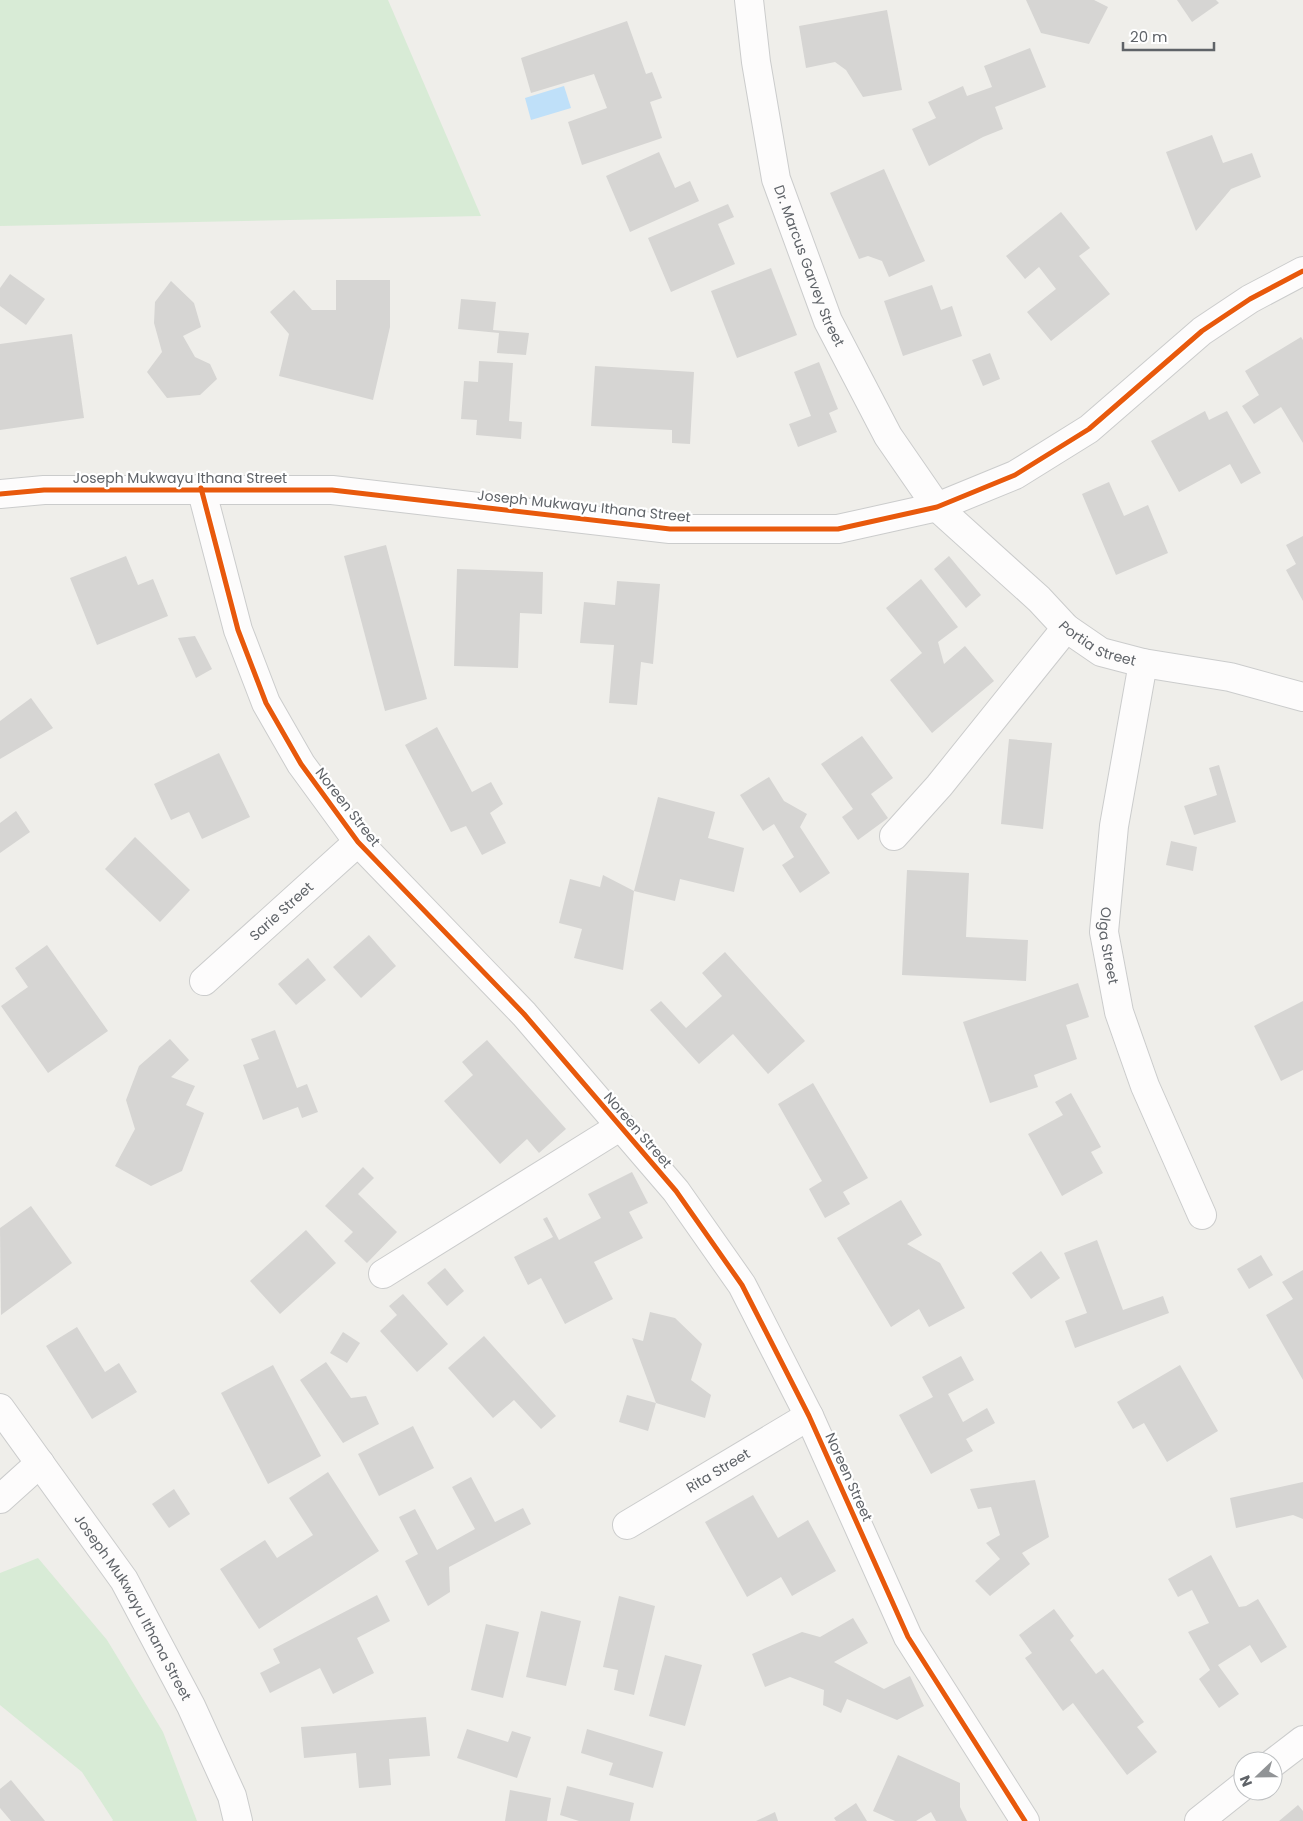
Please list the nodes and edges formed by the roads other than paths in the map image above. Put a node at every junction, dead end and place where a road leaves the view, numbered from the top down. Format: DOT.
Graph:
graph roads {
  1 [pos="750,0"];
  2 [pos="1303,271"];
  3 [pos="201,488"];
  4 [pos="0,494"];
  5 [pos="936,507"];
  6 [pos="1066,628"];
  7 [pos="1143,663"];
  8 [pos="1303,697"];
  9 [pos="894,836"];
  10 [pos="358,842"];
  11 [pos="204,981"];
  12 [pos="621,1126"];
  13 [pos="1202,1215"];
  14 [pos="383,1274"];
  15 [pos="0,1408"];
  16 [pos="809,1416"];
  17 [pos="40,1463"];
  18 [pos="0,1499"];
  19 [pos="627,1525"];
  20 [pos="1303,1740"];
  21 [pos="1283,1755"];
  22 [pos="1233,1794"];
  23 [pos="238,1821"];
  24 [pos="1025,1821"];
  25 [pos="1199,1821"];
  1 -- 5 [label="street, Dr. Marcus Garvey Street"];
  2 -- 5 [label="street, Joseph Mukwayu Ithana Street"];
  3 -- 4 [label="street, Joseph Mukwayu Ithana Street"];
  3 -- 5 [label="street, Joseph Mukwayu Ithana Street"];
  3 -- 10 [label="street, Noreen Street"];
  5 -- 6 [label="street, Portia Street"];
  6 -- 7 [label="street, Portia Street"];
  6 -- 9 [label="street"];
  7 -- 8 [label="street, Portia Street"];
  7 -- 13 [label="street, Olga Street"];
  10 -- 11 [label="street, Sarie Street"];
  10 -- 12 [label="street, Noreen Street"];
  12 -- 14 [label="street"];
  12 -- 16 [label="street, Noreen Street"];
  15 -- 17 [label="street, Joseph Mukwayu Ithana Street"];
  16 -- 19 [label="street, Rita Street"];
  16 -- 24 [label="street, Noreen Street"];
  17 -- 18 [label="street"];
  17 -- 23 [label="street, Joseph Mukwayu Ithana Street"];
  20 -- 21 [label="street"];
  22 -- 25 [label="street"];
}
